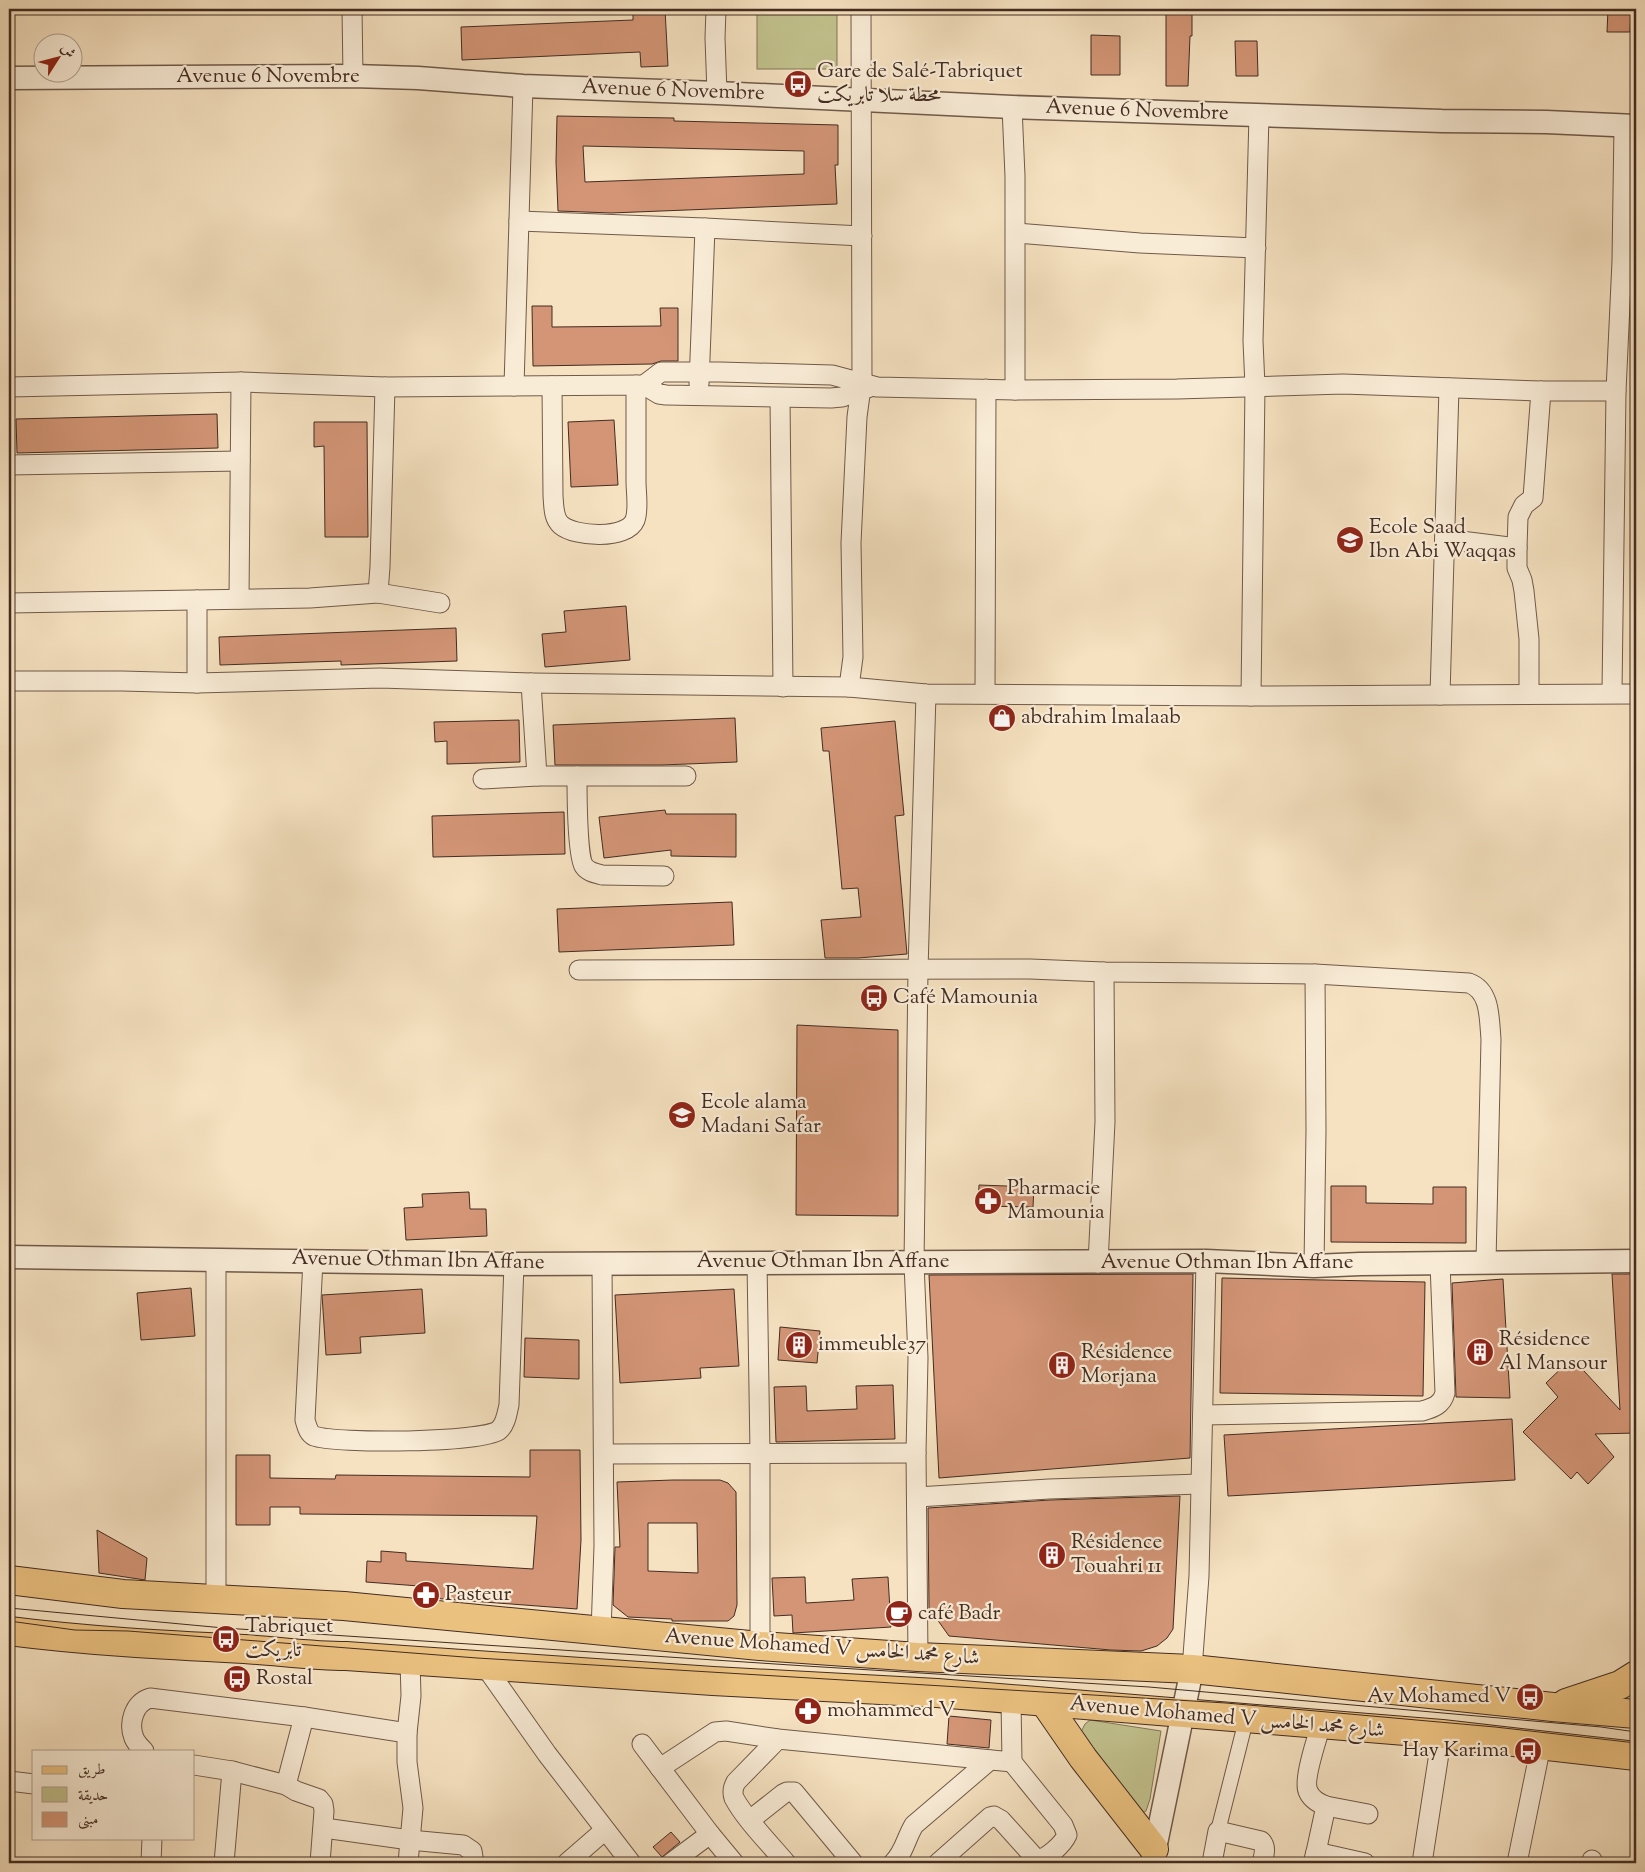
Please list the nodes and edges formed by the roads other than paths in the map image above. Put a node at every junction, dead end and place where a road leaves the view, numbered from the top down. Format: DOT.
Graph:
graph roads {
  1 [pos="352,9"];
  2 [pos="716,9"];
  3 [pos="861,9"];
  4 [pos="353,76"];
  5 [pos="9,78"];
  6 [pos="524,86"];
  7 [pos="717,93"];
  8 [pos="862,99"];
  9 [pos="1012,107"];
  10 [pos="1259,115"];
  11 [pos="1630,125"];
  12 [pos="520,221"];
  13 [pos="706,228"];
  14 [pos="1016,233"];
  15 [pos="862,236"];
  16 [pos="1256,248"];
  17 [pos="700,372"];
  18 [pos="241,382"];
  19 [pos="640,385"];
  20 [pos="514,386"];
  21 [pos="552,386"];
  22 [pos="1254,386"];
  23 [pos="9,387"];
  24 [pos="385,387"];
  25 [pos="864,387"];
  26 [pos="1449,388"];
  27 [pos="986,389"];
  28 [pos="1015,390"];
  29 [pos="1541,391"];
  30 [pos="1616,391"];
  31 [pos="698,395"];
  32 [pos="780,398"];
  33 [pos="240,462"];
  34 [pos="9,465"];
  35 [pos="1445,539"];
  36 [pos="1517,548"];
  37 [pos="378,593"];
  38 [pos="197,600"];
  39 [pos="239,600"];
  40 [pos="9,603"];
  41 [pos="440,603"];
  42 [pos="9,681"];
  43 [pos="197,683"];
  44 [pos="531,683"];
  45 [pos="783,687"];
  46 [pos="849,687"];
  47 [pos="1612,692"];
  48 [pos="926,694"];
  49 [pos="986,694"];
  50 [pos="1529,694"];
  51 [pos="1636,694"];
  52 [pos="1440,695"];
  53 [pos="1251,696"];
  54 [pos="537,776"];
  55 [pos="577,776"];
  56 [pos="686,776"];
  57 [pos="483,779"];
  58 [pos="664,876"];
  59 [pos="579,970"];
  60 [pos="918,970"];
  61 [pos="1104,972"];
  62 [pos="1314,974"];
  63 [pos="9,1257"];
  64 [pos="216,1259"];
  65 [pos="313,1260"];
  66 [pos="1206,1261"];
  67 [pos="1636,1261"];
  68 [pos="756,1262"];
  69 [pos="1486,1262"];
  70 [pos="602,1263"];
  71 [pos="914,1263"];
  72 [pos="1098,1263"];
  73 [pos="1440,1263"];
  74 [pos="514,1264"];
  75 [pos="1314,1266"];
  76 [pos="1203,1415"];
  77 [pos="760,1452"];
  78 [pos="916,1453"];
  79 [pos="604,1454"];
  80 [pos="1200,1484"];
  81 [pos="917,1497"];
  82 [pos="9,1580"];
  83 [pos="216,1598"];
  84 [pos="9,1631"];
  85 [pos="601,1632"];
  86 [pos="760,1646"];
  87 [pos="918,1657"];
  88 [pos="410,1661"];
  89 [pos="485,1666"];
  90 [pos="1192,1670"];
  91 [pos="1636,1675"];
  92 [pos="1011,1700"];
  93 [pos="1044,1703"];
  94 [pos="1553,1707"];
  95 [pos="1182,1713"];
  96 [pos="1636,1714"];
  97 [pos="304,1717"];
  98 [pos="1246,1720"];
  99 [pos="1321,1725"];
  100 [pos="406,1733"];
  101 [pos="1442,1734"];
  102 [pos="778,1739"];
  103 [pos="642,1744"];
  104 [pos="1542,1745"];
  105 [pos="143,1750"];
  106 [pos="1636,1756"];
  107 [pos="990,1760"];
  108 [pos="1012,1762"];
  109 [pos="195,1765"];
  110 [pos="660,1768"];
  111 [pos="232,1772"];
  112 [pos="9,1781"];
  113 [pos="32,1784"];
  114 [pos="286,1785"];
  115 [pos="1326,1806"];
  116 [pos="1368,1814"];
  117 [pos="750,1820"];
  118 [pos="324,1828"];
  119 [pos="605,1830"];
  120 [pos="1218,1831"];
  121 [pos="710,1834"];
  122 [pos="152,1840"];
  123 [pos="410,1840"];
  124 [pos="1153,1856"];
  125 [pos="1314,1858"];
  126 [pos="900,1861"];
  127 [pos="151,1863"];
  128 [pos="224,1863"];
  129 [pos="320,1863"];
  130 [pos="408,1863"];
  131 [pos="474,1863"];
  132 [pos="567,1863"];
  133 [pos="631,1863"];
  134 [pos="671,1863"];
  135 [pos="734,1863"];
  136 [pos="786,1863"];
  137 [pos="853,1863"];
  138 [pos="938,1863"];
  139 [pos="1212,1863"];
  140 [pos="1262,1863"];
  141 [pos="1365,1863"];
  142 [pos="1422,1863"];
  143 [pos="1517,1863"];
  1 -- 4 [label="street"];
  2 -- 7 [label="street"];
  3 -- 8 [label="street"];
  4 -- 5 [label="street, Avenue 6 Novembre"];
  4 -- 6 [label="street, Avenue 6 Novembre"];
  6 -- 7 [label="street, Avenue 6 Novembre"];
  6 -- 12 [label="street"];
  7 -- 8 [label="street, Avenue 6 Novembre"];
  8 -- 9 [label="street, Avenue 6 Novembre"];
  8 -- 15 [label="street"];
  9 -- 10 [label="street, Avenue 6 Novembre"];
  9 -- 14 [label="street"];
  10 -- 11 [label="street, Avenue 6 Novembre"];
  10 -- 16 [label="street"];
  11 -- 30 [label="street"];
  12 -- 13 [label="street"];
  12 -- 20 [label="street"];
  13 -- 15 [label="street"];
  13 -- 17 [label="street"];
  14 -- 16 [label="street"];
  14 -- 28 [label="street"];
  15 -- 25 [label="street"];
  16 -- 22 [label="street"];
  17 -- 19 [label="street"];
  17 -- 25 [label="street"];
  17 -- 31 [label="street"];
  18 -- 23 [label="street"];
  18 -- 24 [label="street"];
  18 -- 33 [label="street"];
  19 -- 21 [label="street"];
  19 -- 21 [label="street"];
  19 -- 31 [label="street"];
  20 -- 21 [label="street"];
  20 -- 24 [label="street"];
  22 -- 26 [label="street"];
  22 -- 28 [label="street"];
  22 -- 53 [label="street"];
  24 -- 37 [label="street"];
  25 -- 27 [label="street"];
  25 -- 32 [label="street"];
  25 -- 46 [label="street"];
  26 -- 29 [label="street"];
  26 -- 35 [label="street"];
  27 -- 28 [label="street"];
  27 -- 49 [label="street"];
  29 -- 30 [label="street"];
  29 -- 36 [label="street"];
  30 -- 47 [label="street"];
  31 -- 32 [label="street"];
  32 -- 45 [label="street"];
  33 -- 34 [label="street"];
  33 -- 39 [label="street"];
  35 -- 36 [label="street"];
  35 -- 52 [label="street"];
  36 -- 50 [label="street"];
  37 -- 39 [label="street"];
  37 -- 41 [label="street"];
  38 -- 39 [label="street"];
  38 -- 40 [label="street"];
  38 -- 43 [label="street"];
  42 -- 43 [label="street"];
  43 -- 44 [label="street"];
  44 -- 45 [label="street"];
  44 -- 54 [label="street"];
  45 -- 46 [label="street"];
  46 -- 48 [label="street"];
  47 -- 50 [label="street"];
  47 -- 51 [label="street"];
  48 -- 49 [label="street"];
  48 -- 60 [label="street"];
  49 -- 53 [label="street"];
  50 -- 52 [label="street"];
  52 -- 53 [label="street"];
  54 -- 55 [label="street"];
  54 -- 57 [label="street"];
  55 -- 56 [label="street"];
  55 -- 58 [label="street"];
  59 -- 60 [label="street"];
  60 -- 61 [label="street"];
  60 -- 71 [label="street"];
  61 -- 62 [label="street"];
  61 -- 72 [label="street"];
  62 -- 69 [label="street"];
  62 -- 75 [label="street"];
  63 -- 64 [label="street, Avenue Othman Ibn Affane"];
  64 -- 65 [label="street, Avenue Othman Ibn Affane"];
  64 -- 83 [label="street"];
  65 -- 74 [label="street, Avenue Othman Ibn Affane"];
  65 -- 74 [label="street"];
  66 -- 72 [label="street, Avenue Othman Ibn Affane"];
  66 -- 75 [label="street, Avenue Othman Ibn Affane"];
  66 -- 76 [label="street"];
  67 -- 69 [label="street, Avenue Othman Ibn Affane"];
  68 -- 70 [label="street, Avenue Othman Ibn Affane"];
  68 -- 71 [label="street, Avenue Othman Ibn Affane"];
  68 -- 77 [label="street"];
  69 -- 73 [label="street, Avenue Othman Ibn Affane"];
  70 -- 74 [label="street, Avenue Othman Ibn Affane"];
  70 -- 79 [label="street"];
  71 -- 72 [label="street, Avenue Othman Ibn Affane"];
  71 -- 78 [label="street"];
  73 -- 75 [label="street, Avenue Othman Ibn Affane"];
  73 -- 76 [label="street"];
  76 -- 80 [label="street"];
  77 -- 78 [label="street"];
  77 -- 79 [label="street"];
  77 -- 86 [label="street"];
  78 -- 81 [label="street"];
  79 -- 85 [label="street"];
  80 -- 81 [label="street"];
  80 -- 90 [label="street"];
  81 -- 87 [label="street"];
  82 -- 83 [label="main road, Avenue Mohamed V شارع محمد الخامس"];
  83 -- 85 [label="main road, Avenue Mohamed V شارع محمد الخامس"];
  84 -- 88 [label="main road, Avenue Mohamed V شارع محمد الخامس"];
  85 -- 86 [label="main road, Avenue Mohamed V شارع محمد الخامس"];
  86 -- 87 [label="main road, Avenue Mohamed V شارع محمد الخامس"];
  87 -- 90 [label="main road, Avenue Mohamed V شارع محمد الخامس"];
  88 -- 89 [label="main road, Avenue Mohamed V شارع محمد الخامس"];
  88 -- 100 [label="street"];
  89 -- 92 [label="main road, Avenue Mohamed V شارع محمد الخامس"];
  89 -- 119 [label="street"];
  90 -- 94 [label="main road, Avenue Mohamed V شارع محمد الخامس"];
  90 -- 95 [label="street"];
  91 -- 94 [label="main road"];
  92 -- 93 [label="main road, Avenue Mohamed V شارع محمد الخامس"];
  92 -- 108 [label="street"];
  93 -- 95 [label="main road, Avenue Mohamed V شارع محمد الخامس"];
  93 -- 124 [label="main road"];
  94 -- 96 [label="main road, Avenue Mohamed V شارع محمد الخامس"];
  95 -- 98 [label="main road, Avenue Mohamed V شارع محمد الخامس"];
  95 -- 124 [label="street"];
  97 -- 100 [label="street"];
  97 -- 105 [label="street"];
  97 -- 114 [label="street"];
  98 -- 99 [label="main road, Avenue Mohamed V شارع محمد الخامس"];
  98 -- 120 [label="street"];
  99 -- 101 [label="main road, Avenue Mohamed V شارع محمد الخامس"];
  99 -- 115 [label="street"];
  100 -- 123 [label="street"];
  101 -- 104 [label="main road, Avenue Mohamed V شارع محمد الخامس"];
  101 -- 142 [label="street"];
  102 -- 107 [label="street"];
  102 -- 110 [label="street"];
  102 -- 117 [label="street"];
  103 -- 110 [label="street"];
  104 -- 106 [label="main road, Avenue Mohamed V شارع محمد الخامس"];
  104 -- 143 [label="street"];
  107 -- 108 [label="street"];
  107 -- 126 [label="street"];
  108 -- 138 [label="street"];
  109 -- 111 [label="street"];
  110 -- 121 [label="street"];
  111 -- 114 [label="street"];
  111 -- 128 [label="street"];
  112 -- 113 [label="street"];
  114 -- 118 [label="street"];
  115 -- 116 [label="street"];
  115 -- 125 [label="street"];
  117 -- 136 [label="street"];
  117 -- 137 [label="street"];
  118 -- 123 [label="street"];
  118 -- 129 [label="street"];
  119 -- 132 [label="street"];
  119 -- 133 [label="street"];
  120 -- 139 [label="street"];
  120 -- 140 [label="street"];
  121 -- 134 [label="street"];
  121 -- 135 [label="street"];
  122 -- 127 [label="street"];
  123 -- 130 [label="street"];
  123 -- 131 [label="street"];
  125 -- 141 [label="street"];
}
